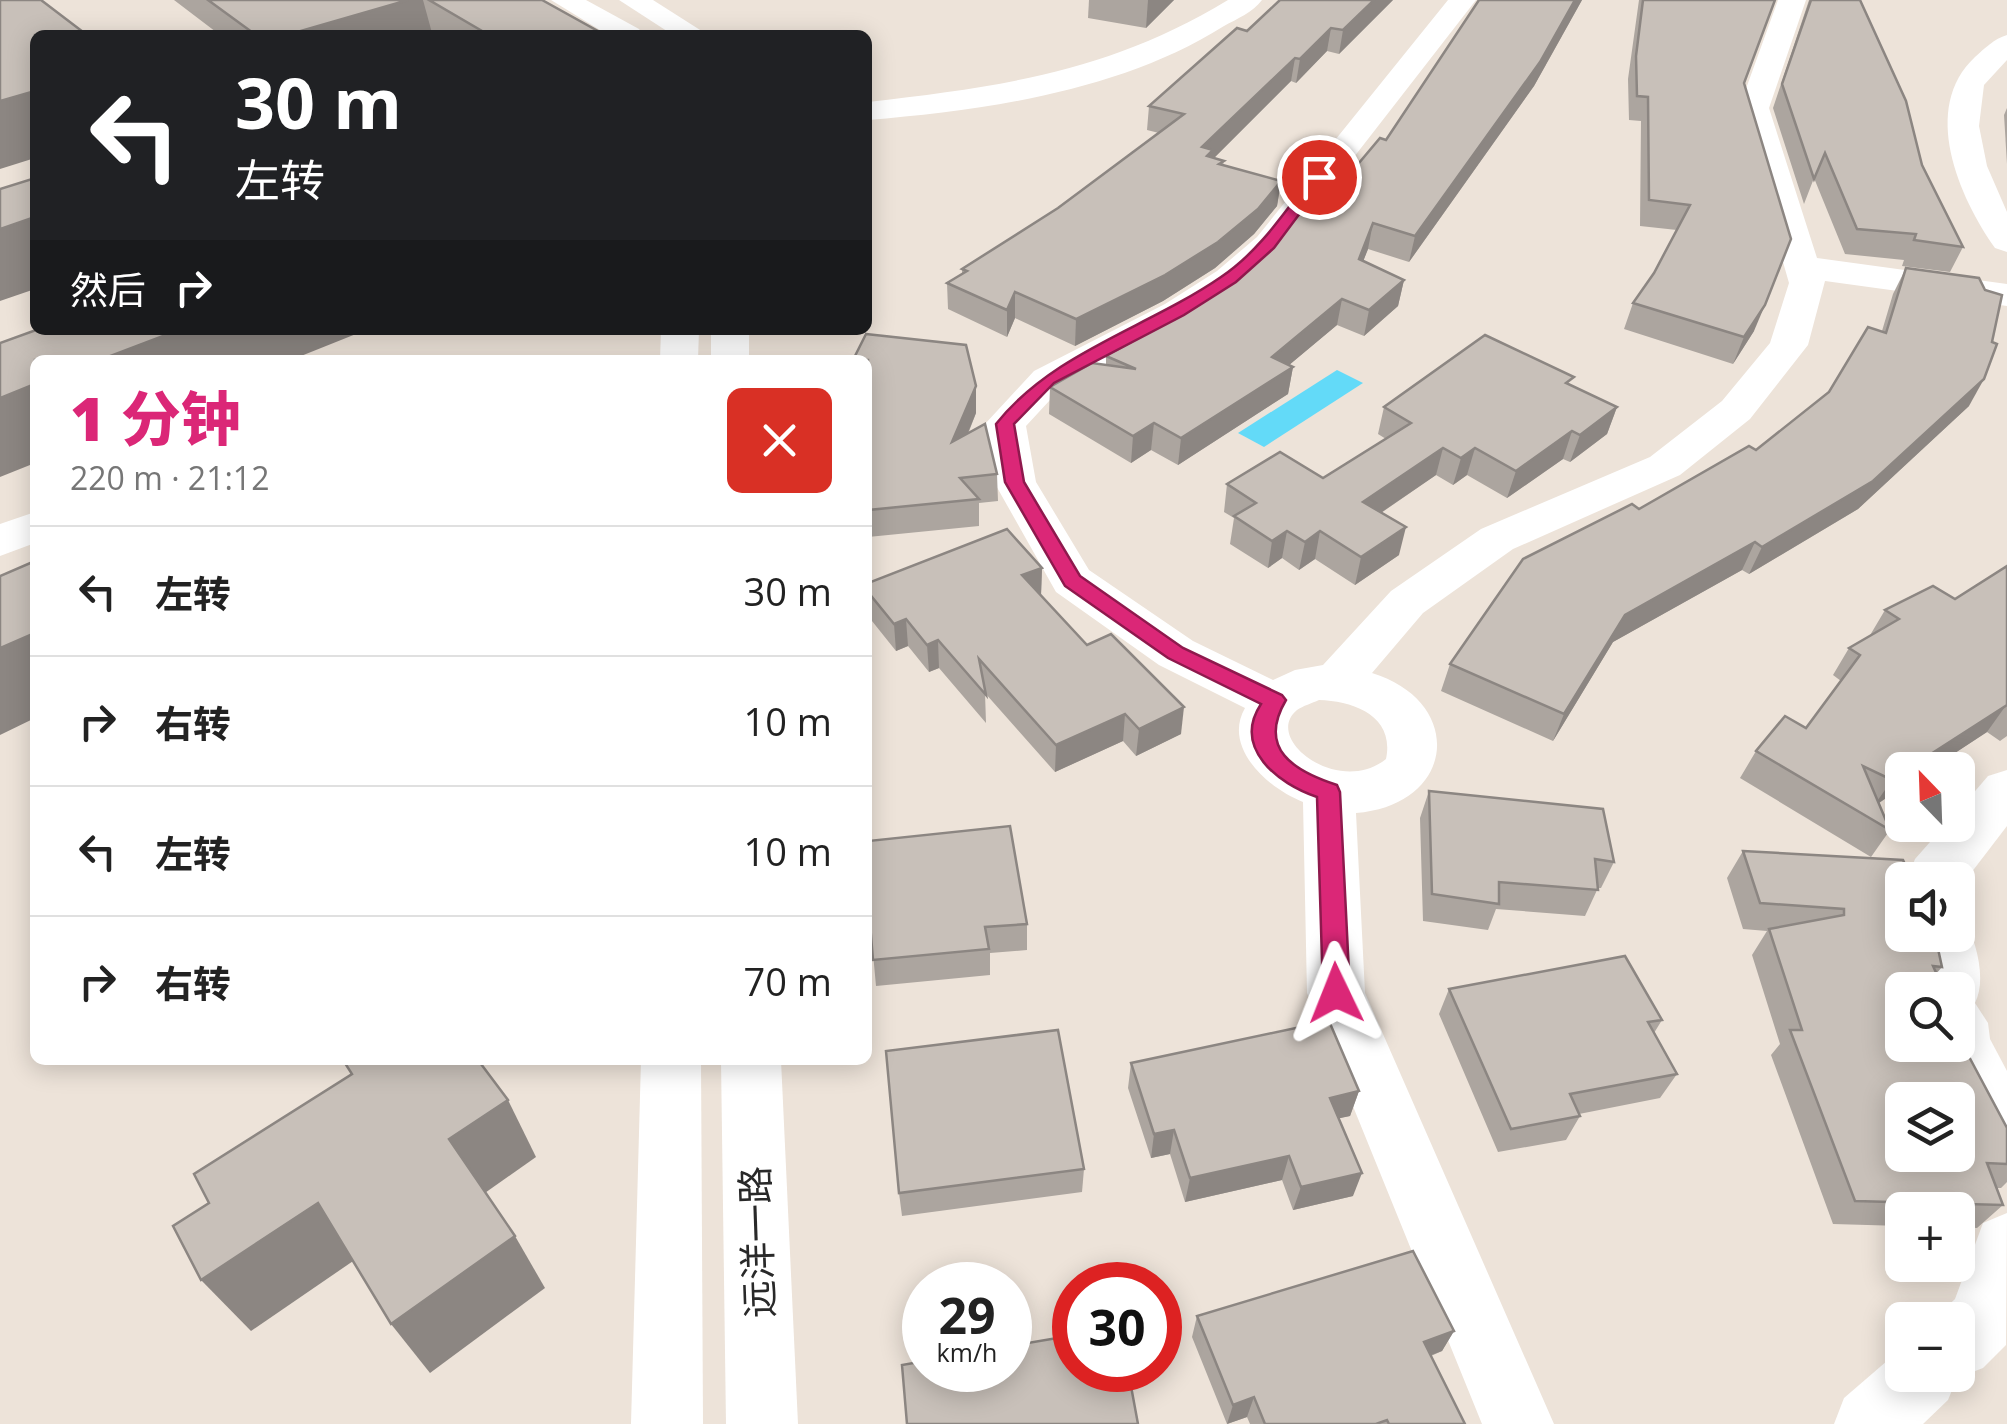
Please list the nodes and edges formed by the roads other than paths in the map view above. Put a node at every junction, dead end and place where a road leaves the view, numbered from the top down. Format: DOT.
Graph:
graph roads {
  1 [pos="565,0"];
  2 [pos="633,0"];
  3 [pos="1248,0"];
  4 [pos="1462,0"];
  5 [pos="1792,0"];
  6 [pos="620,30"];
  7 [pos="686,30"];
  8 [pos="2007,44"];
  9 [pos="872,110"];
  10 [pos="2007,241"];
  11 [pos="1803,267"];
  12 [pos="2007,295"];
  13 [pos="30,528"];
  14 [pos="0,541"];
  15 [pos="1336,682"];
  16 [pos="1274,700"];
  17 [pos="2007,790"];
  18 [pos="1328,792"];
  19 [pos="1944,862"];
  20 [pos="1970,1062"];
  21 [pos="672,1065"];
  22 [pos="751,1065"];
  23 [pos="2007,1134"];
  24 [pos="2007,1246"];
  25 [pos="1975,1327"];
  26 [pos="1905,1392"];
  27 [pos="667,1424"];
  28 [pos="762,1424"];
  29 [pos="1518,1424"];
  30 [pos="1870,1424"];
  1 -- 6 [label="street"];
  2 -- 7 [label="street"];
  3 -- 9 [label="street"];
  4 -- 16 [label="street"];
  5 -- 11 [label="street"];
  8 -- 10 [label="street"];
  11 -- 12 [label="street"];
  11 -- 15 [label="street"];
  13 -- 14 [label="street"];
  15 -- 16 [label="street"];
  15 -- 18 [label="street"];
  16 -- 18 [label="street"];
  17 -- 19 [label="street"];
  18 -- 29 [label="street"];
  20 -- 23 [label="street"];
  21 -- 27 [label="street"];
  22 -- 28 [label="street, 远洋一路"];
  24 -- 25 [label="street"];
  26 -- 30 [label="street"];
}
